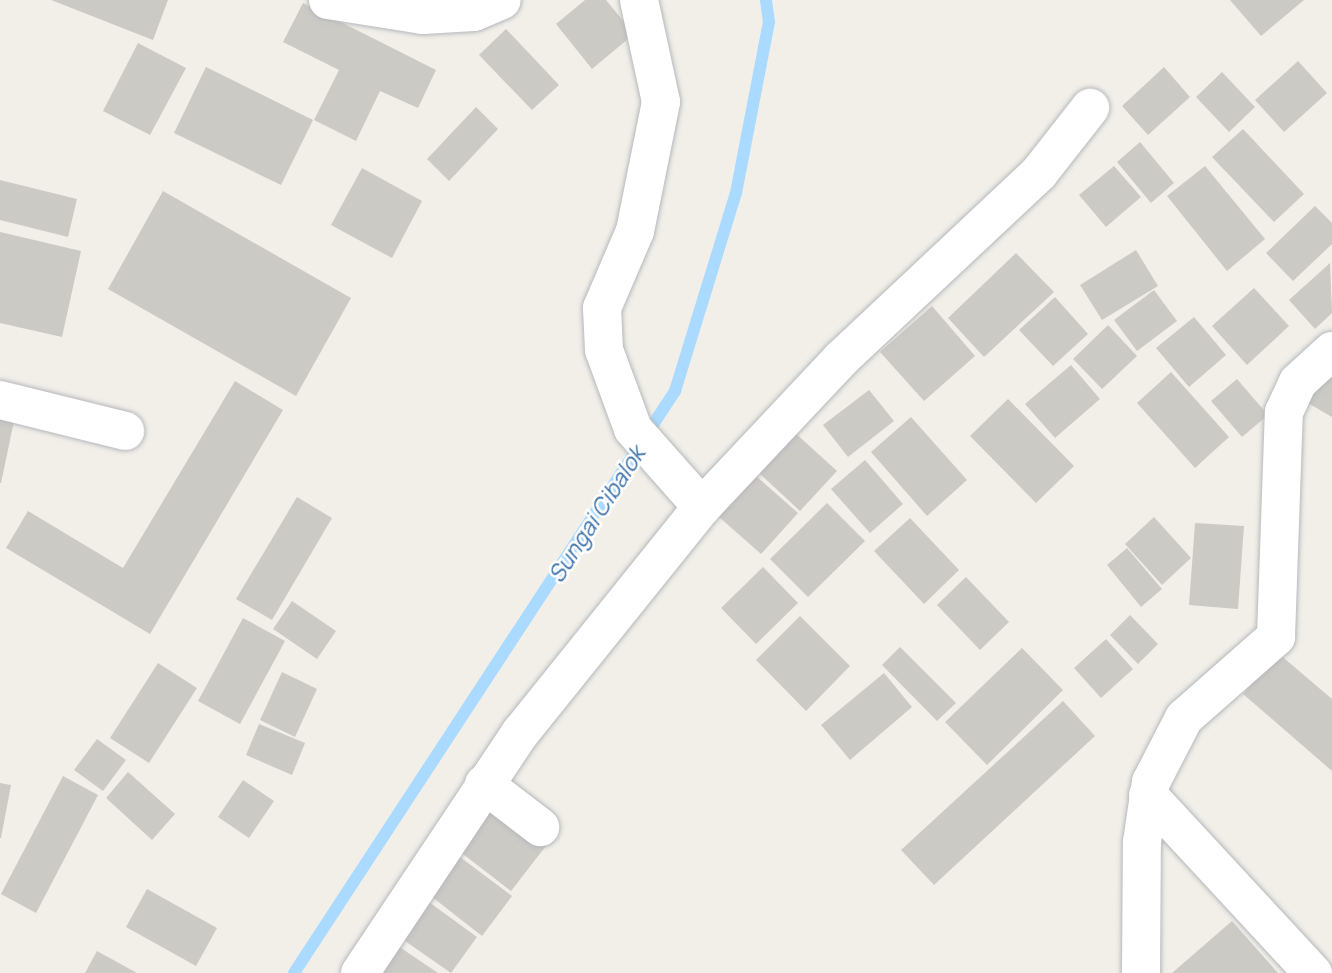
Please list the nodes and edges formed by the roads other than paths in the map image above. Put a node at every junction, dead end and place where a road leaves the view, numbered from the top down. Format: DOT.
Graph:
graph roads {
  1 [pos="328,0"];
  2 [pos="502,0"];
  3 [pos="639,0"];
  4 [pos="1090,108"];
  5 [pos="1332,351"];
  6 [pos="0,400"];
  7 [pos="125,431"];
  8 [pos="702,507"];
  9 [pos="484,784"];
  10 [pos="1148,795"];
  11 [pos="540,827"];
  12 [pos="360,973"];
  13 [pos="1141,973"];
  14 [pos="1313,973"];
  1 -- 2 [label="street"];
  3 -- 8 [label="street"];
  4 -- 8 [label="street"];
  5 -- 10 [label="street"];
  6 -- 7 [label="street"];
  8 -- 9 [label="street"];
  9 -- 11 [label="street"];
  9 -- 12 [label="street"];
  10 -- 13 [label="street"];
  10 -- 14 [label="street"];
}
